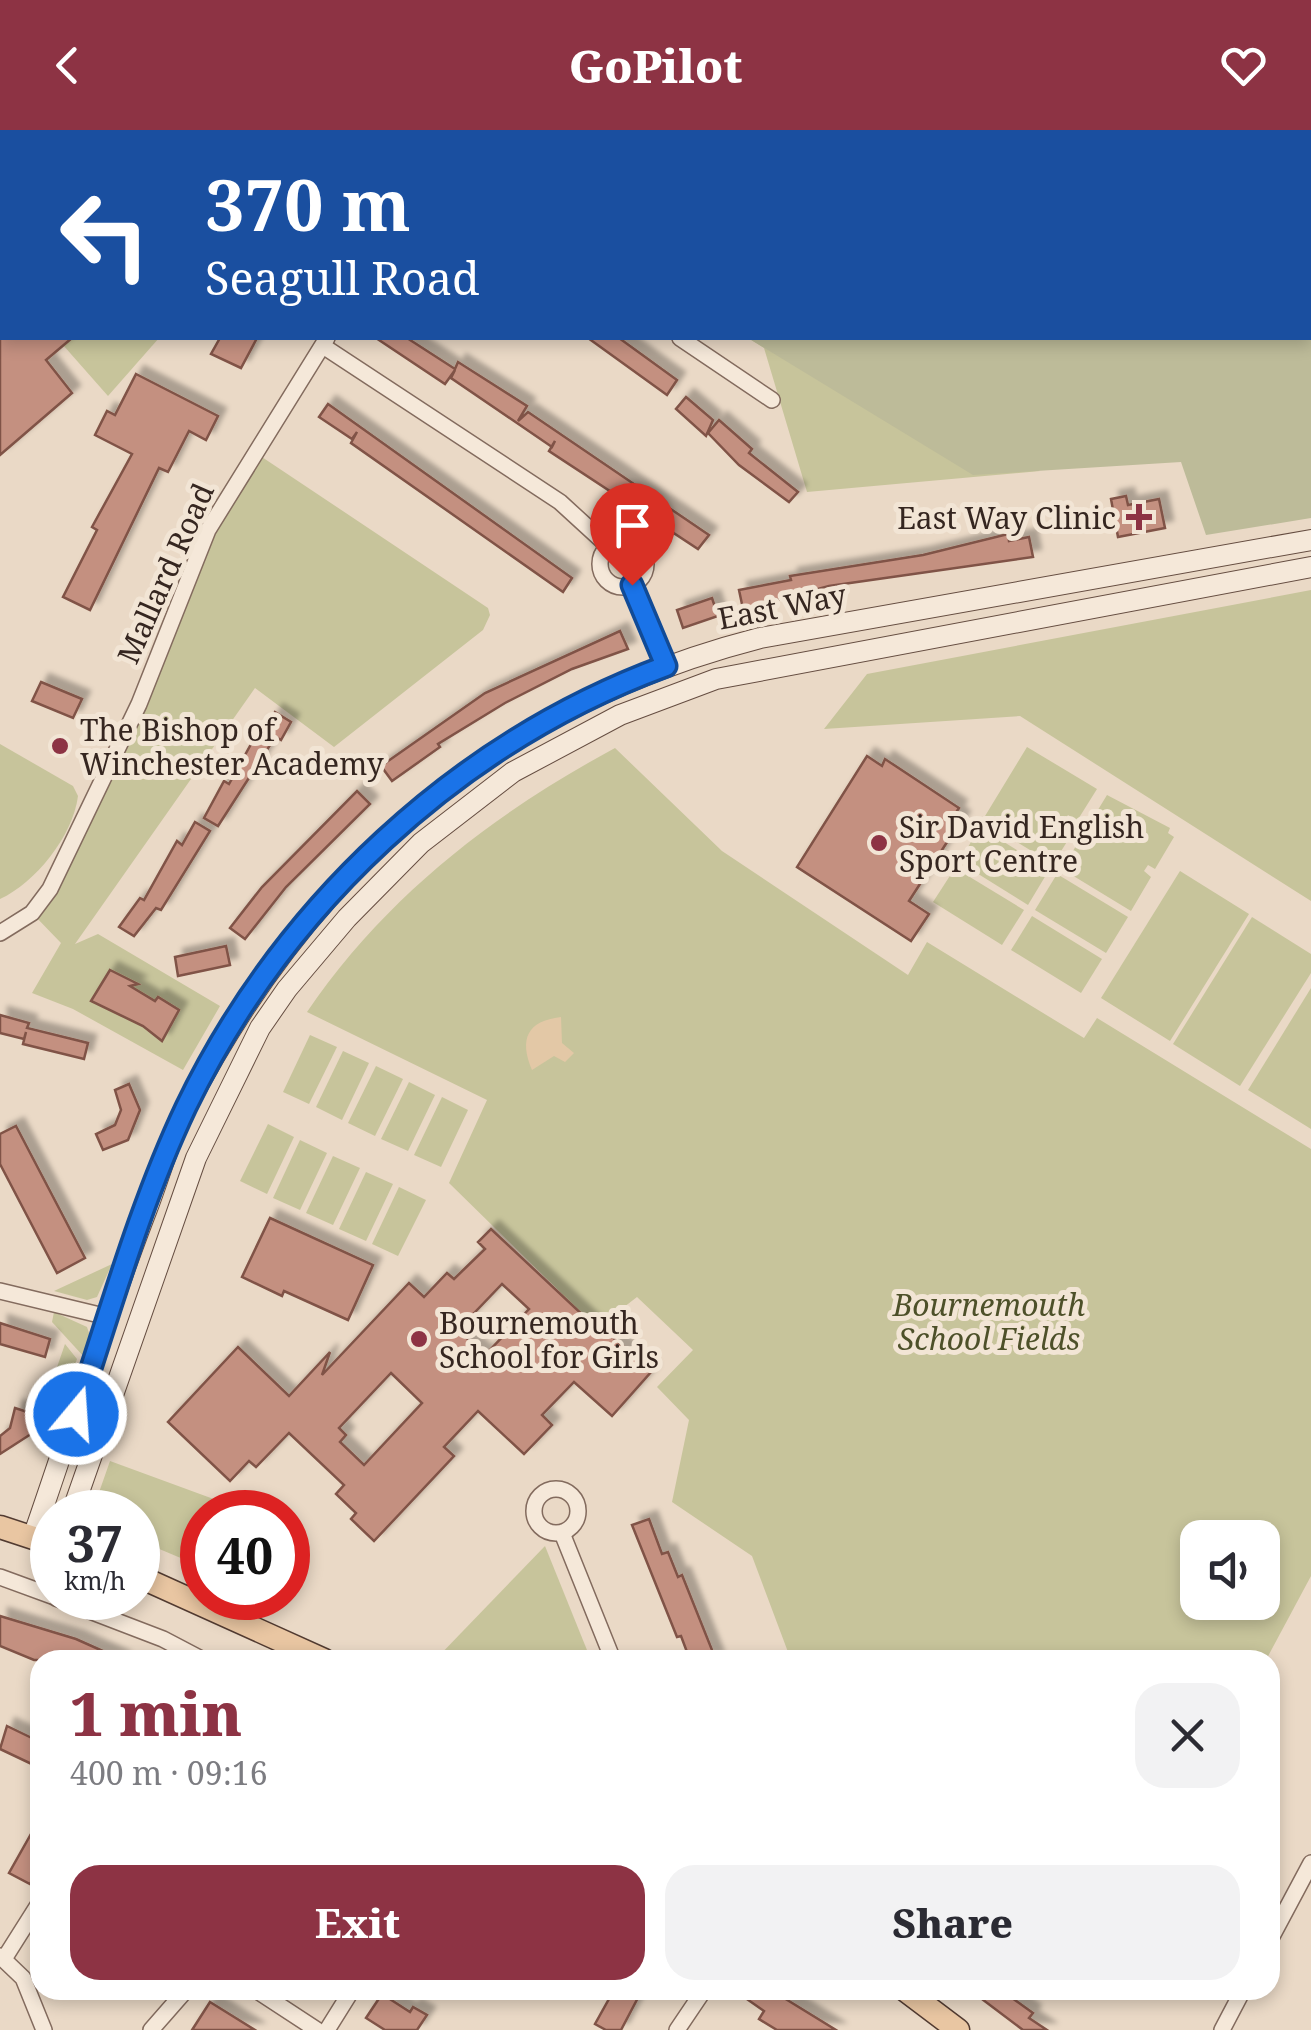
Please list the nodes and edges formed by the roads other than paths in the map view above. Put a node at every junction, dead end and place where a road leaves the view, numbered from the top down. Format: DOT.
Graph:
graph roads {
  1 [pos="683,340"];
  2 [pos="325,342"];
  3 [pos="772,400"];
  4 [pos="1311,540"];
  5 [pos="608,545"];
  6 [pos="1311,567"];
  7 [pos="632,585"];
  8 [pos="666,666"];
  9 [pos="0,934"];
  10 [pos="0,1291"];
  11 [pos="108,1317"];
  12 [pos="58,1490"];
  13 [pos="80,1490"];
  14 [pos="0,1527"];
  15 [pos="562,1532"];
  16 [pos="30,1537"];
  17 [pos="0,1577"];
  18 [pos="160,1586"];
  19 [pos="30,1588"];
  20 [pos="114,1620"];
  21 [pos="184,1650"];
  22 [pos="302,1650"];
  23 [pos="609,1650"];
  24 [pos="1311,1862"];
  25 [pos="30,1917"];
  26 [pos="1280,1921"];
  27 [pos="2,1958"];
  28 [pos="30,1995"];
  29 [pos="32,2000"];
  30 [pos="177,2000"];
  31 [pos="271,2000"];
  32 [pos="346,2000"];
  33 [pos="697,2000"];
  34 [pos="918,2000"];
  35 [pos="1238,2000"];
  36 [pos="44,2030"];
  37 [pos="150,2030"];
  38 [pos="317,2030"];
  39 [pos="327,2030"];
  40 [pos="677,2030"];
  41 [pos="958,2030"];
  42 [pos="1222,2030"];
  1 -- 3 [label="street"];
  2 -- 5 [label="street"];
  2 -- 9 [label="street, Mallard Road"];
  4 -- 8 [label="street, East Way"];
  5 -- 7 [label="street"];
  5 -- 7 [label="street"];
  6 -- 13 [label="street, East Way"];
  7 -- 8 [label="street"];
  8 -- 11 [label="street, East Way"];
  10 -- 11 [label="street"];
  11 -- 12 [label="street, East Way"];
  14 -- 16 [label="main road"];
  15 -- 23 [label="street"];
  17 -- 19 [label="street"];
  18 -- 22 [label="main road"];
  20 -- 21 [label="street"];
  24 -- 26 [label="street"];
  25 -- 27 [label="street"];
  27 -- 28 [label="street"];
  29 -- 36 [label="street"];
  30 -- 37 [label="street"];
  31 -- 38 [label="street"];
  32 -- 39 [label="street"];
  33 -- 40 [label="street"];
  34 -- 41 [label="main road"];
  35 -- 42 [label="street"];
}
